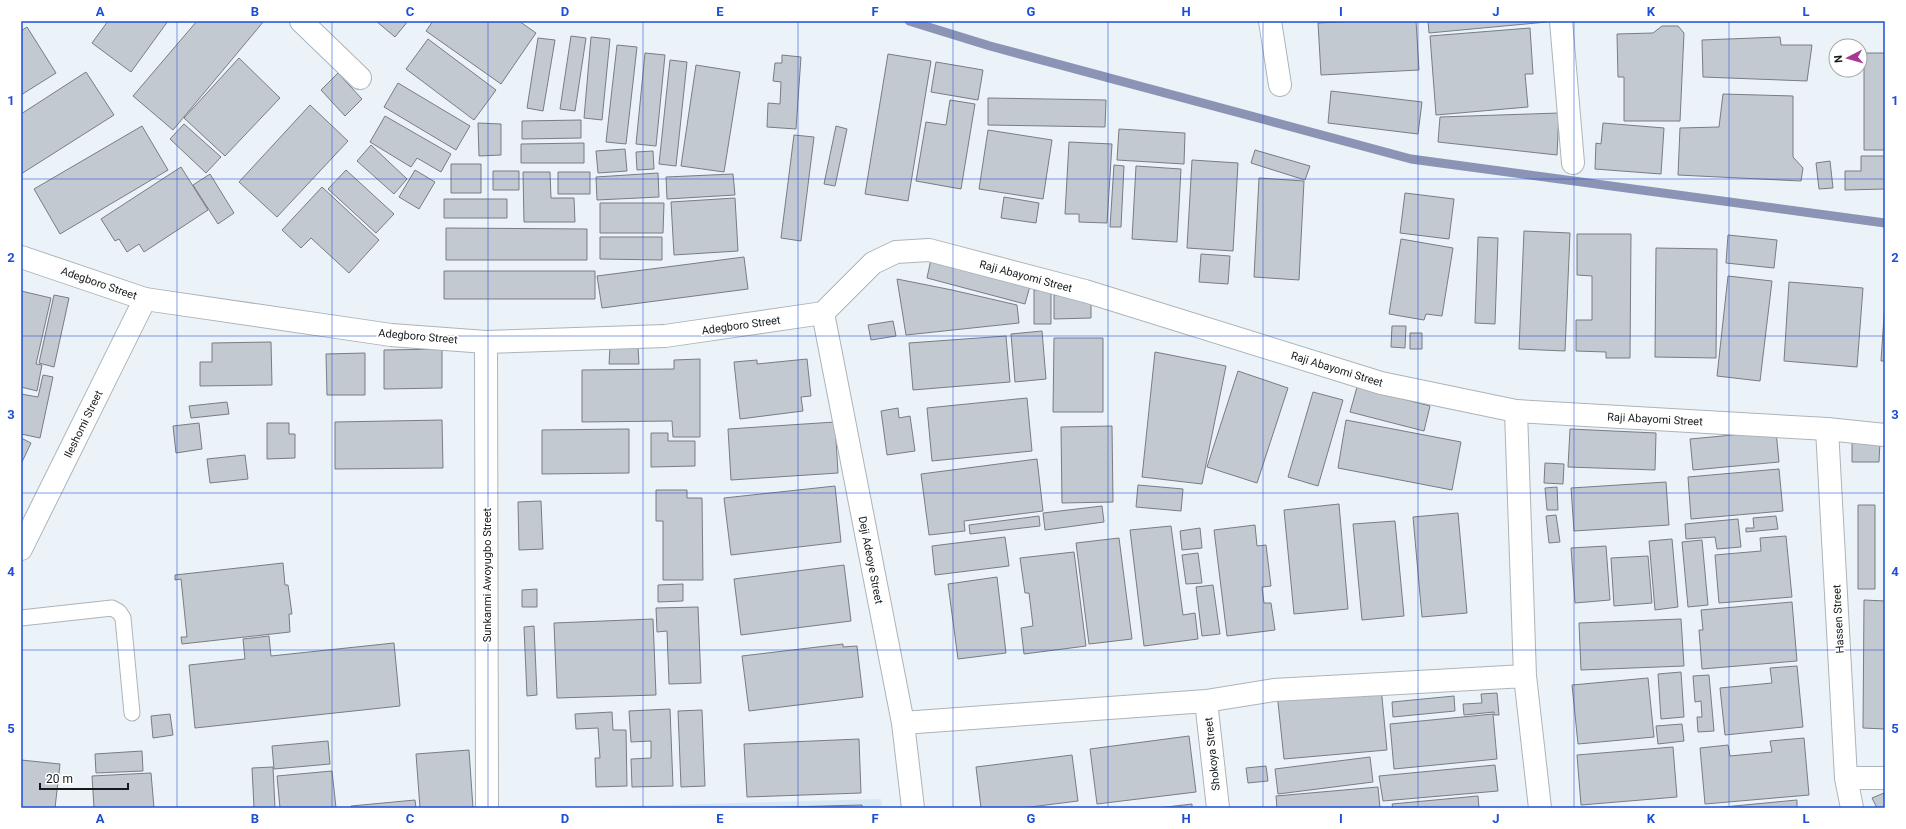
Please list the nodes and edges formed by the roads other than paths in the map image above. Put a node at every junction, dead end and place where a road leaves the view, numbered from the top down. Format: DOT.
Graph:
graph roads {
  1 [pos="301,21"];
  2 [pos="1270,21"];
  3 [pos="1561,21"];
  4 [pos="360,78"];
  5 [pos="1280,85"];
  6 [pos="1573,162"];
  7 [pos="21,257"];
  8 [pos="145,299"];
  9 [pos="823,314"];
  10 [pos="486,342"];
  11 [pos="1516,411"];
  12 [pos="1827,429"];
  13 [pos="1885,435"];
  14 [pos="21,549"];
  15 [pos="21,618"];
  16 [pos="1525,676"];
  17 [pos="1206,701"];
  18 [pos="132,713"];
  19 [pos="903,723"];
  20 [pos="1846,778"];
  21 [pos="1885,778"];
  22 [pos="487,808"];
  23 [pos="913,808"];
  24 [pos="1218,808"];
  25 [pos="1540,808"];
  26 [pos="1852,808"];
  1 -- 4 [label="street"];
  2 -- 5 [label="street"];
  3 -- 6 [label="street"];
  7 -- 8 [label="street, Adegboro Street"];
  8 -- 10 [label="street, Adegboro Street"];
  8 -- 14 [label="street, Ileshomi Street"];
  9 -- 10 [label="street, Adegboro Street"];
  9 -- 11 [label="street, Raji Abayomi Street"];
  9 -- 19 [label="street, Deji Adeoye Street"];
  10 -- 22 [label="street, Sunkanmi Awoyugbo Street"];
  11 -- 12 [label="street, Raji Abayomi Street"];
  11 -- 16 [label="street"];
  12 -- 13 [label="street, Raji Abayomi Street"];
  12 -- 20 [label="street, Hassen Street"];
  15 -- 18 [label="lane"];
  16 -- 17 [label="street"];
  16 -- 25 [label="street"];
  17 -- 19 [label="street"];
  17 -- 24 [label="street, Shokoya Street"];
  19 -- 23 [label="street, Deji Adeoye Street"];
  20 -- 21 [label="street"];
  20 -- 26 [label="street, Hassen Street"];
}
